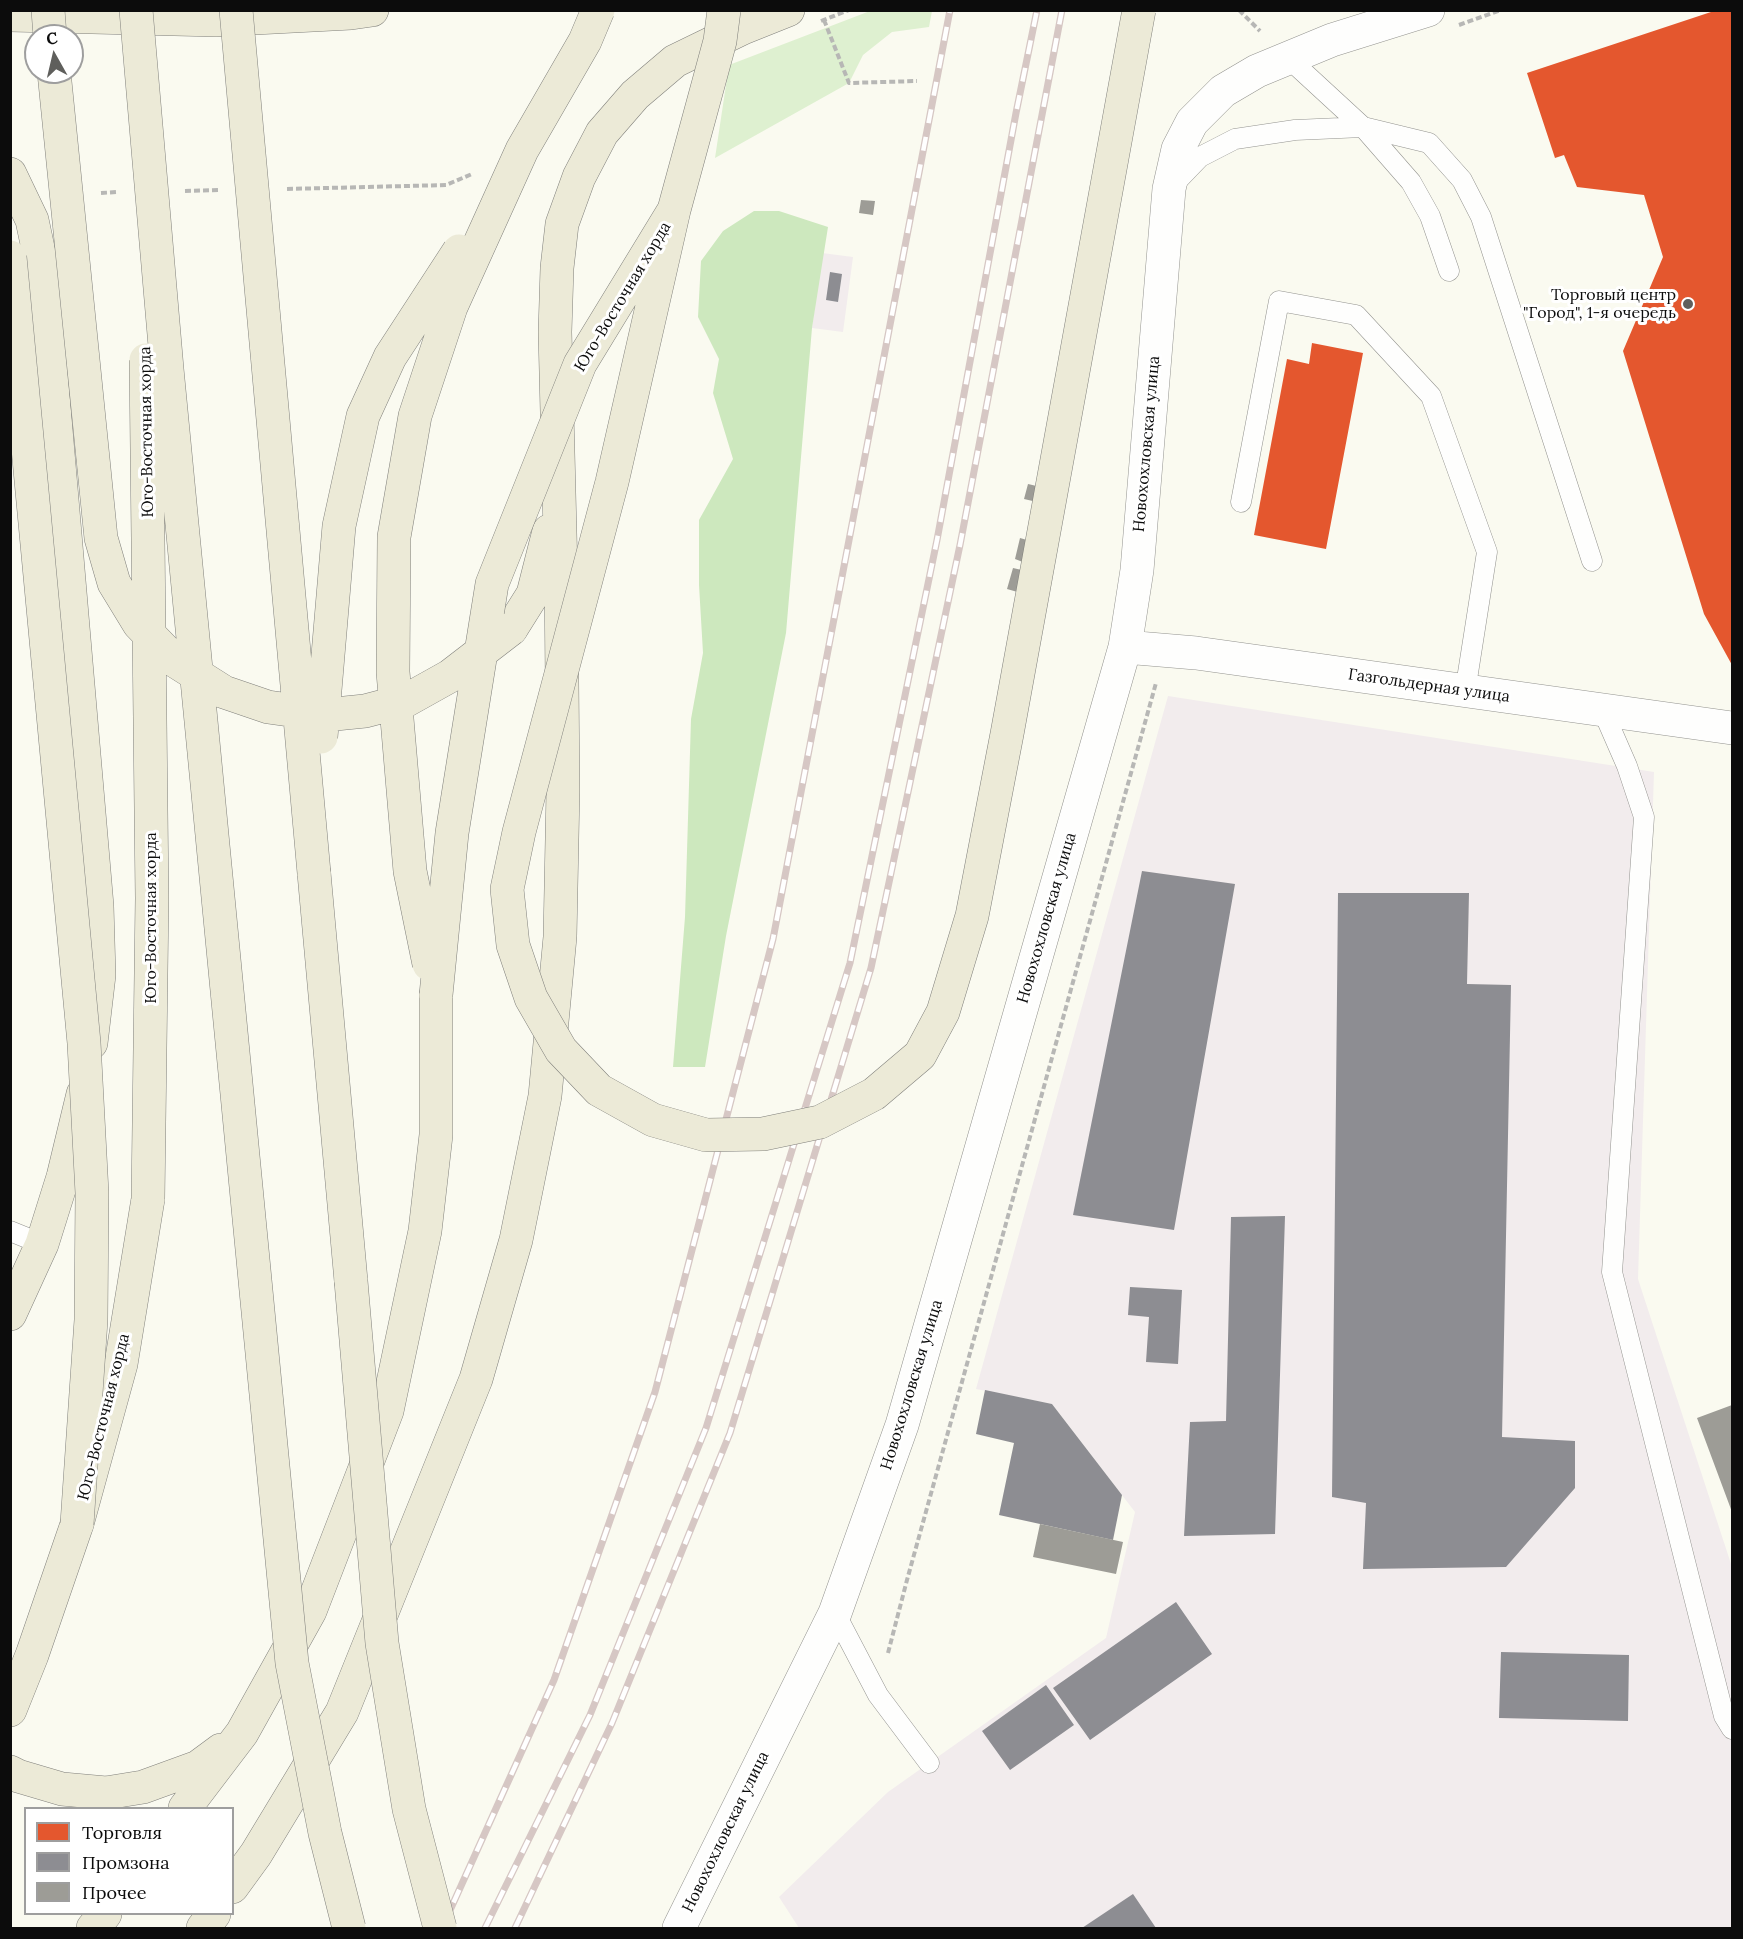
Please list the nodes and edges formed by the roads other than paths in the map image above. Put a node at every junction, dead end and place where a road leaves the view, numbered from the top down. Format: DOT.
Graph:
graph roads {
  1 [pos="136,10"];
  2 [pos="236,10"];
  3 [pos="372,10"];
  4 [pos="598,10"];
  5 [pos="724,10"];
  6 [pos="788,10"];
  7 [pos="1139,10"];
  8 [pos="1428,10"];
  9 [pos="10,15"];
  10 [pos="1287,57"];
  11 [pos="55,84"];
  12 [pos="144,106"];
  13 [pos="1363,127"];
  14 [pos="10,174"];
  15 [pos="494,175"];
  16 [pos="1168,189"];
  17 [pos="674,210"];
  18 [pos="10,257"];
  19 [pos="1449,271"];
  20 [pos="559,491"];
  21 [pos="1241,502"];
  22 [pos="1592,561"];
  23 [pos="1125,647"];
  24 [pos="1465,692"];
  25 [pos="1604,711"];
  26 [pos="1732,728"];
  27 [pos="314,873"];
  28 [pos="436,995"];
  29 [pos="10,1231"];
  30 [pos="42,1244"];
  31 [pos="10,1314"];
  32 [pos="77,1524"];
  33 [pos="835,1613"];
  34 [pos="10,1710"];
  35 [pos="1732,1729"];
  36 [pos="242,1733"];
  37 [pos="930,1763"];
  38 [pos="10,1772"];
  39 [pos="186,1807"];
  40 [pos="234,1884"];
  41 [pos="104,1915"];
  42 [pos="213,1915"];
  43 [pos="93,1929"];
  44 [pos="203,1929"];
  45 [pos="349,1929"];
  46 [pos="440,1929"];
  47 [pos="679,1929"];
  1 -- 12 [label="main road, Юго-Восточная хорда, bridge"];
  2 -- 27 [label="main road, bridge"];
  3 -- 9 [label="main road"];
  4 -- 15 [label="main road, bridge"];
  5 -- 17 [label="main road, Юго-Восточная хорда, bridge"];
  6 -- 20 [label="main road"];
  7 -- 17 [label="main road, bridge"];
  8 -- 10 [label="street, Новохохловская улица"];
  10 -- 13 [label="lane"];
  10 -- 16 [label="street, Новохохловская улица"];
  11 -- 20 [label="main road, bridge"];
  12 -- 32 [label="main road, Юго-Восточная хорда, bridge"];
  12 -- 45 [label="main road, Юго-Восточная хорда, bridge"];
  13 -- 16 [label="lane"];
  13 -- 19 [label="lane"];
  13 -- 22 [label="lane"];
  14 -- 30 [label="main road"];
  15 -- 27 [label="main road, bridge"];
  15 -- 28 [label="main road, bridge"];
  16 -- 23 [label="street, Новохохловская улица"];
  17 -- 28 [label="main road, Юго-Восточная хорда, bridge"];
  18 -- 32 [label="main road, bridge"];
  20 -- 40 [label="main road"];
  21 -- 24 [label="lane"];
  23 -- 24 [label="street, Газгольдерная улица"];
  23 -- 33 [label="street, Новохохловская улица"];
  24 -- 25 [label="street, Газгольдерная улица"];
  25 -- 26 [label="street, Газгольдерная улица"];
  25 -- 35 [label="lane"];
  27 -- 46 [label="main road, bridge"];
  28 -- 36 [label="main road, Юго-Восточная хорда, bridge"];
  29 -- 30 [label="lane"];
  30 -- 31 [label="main road"];
  32 -- 34 [label="main road, Юго-Восточная хорда"];
  33 -- 37 [label="lane"];
  33 -- 47 [label="street, Новохохловская улица"];
  36 -- 38 [label="main road"];
  36 -- 39 [label="main road, Юго-Восточная хорда"];
  41 -- 43 [label="main road"];
  42 -- 44 [label="main road"];
}
